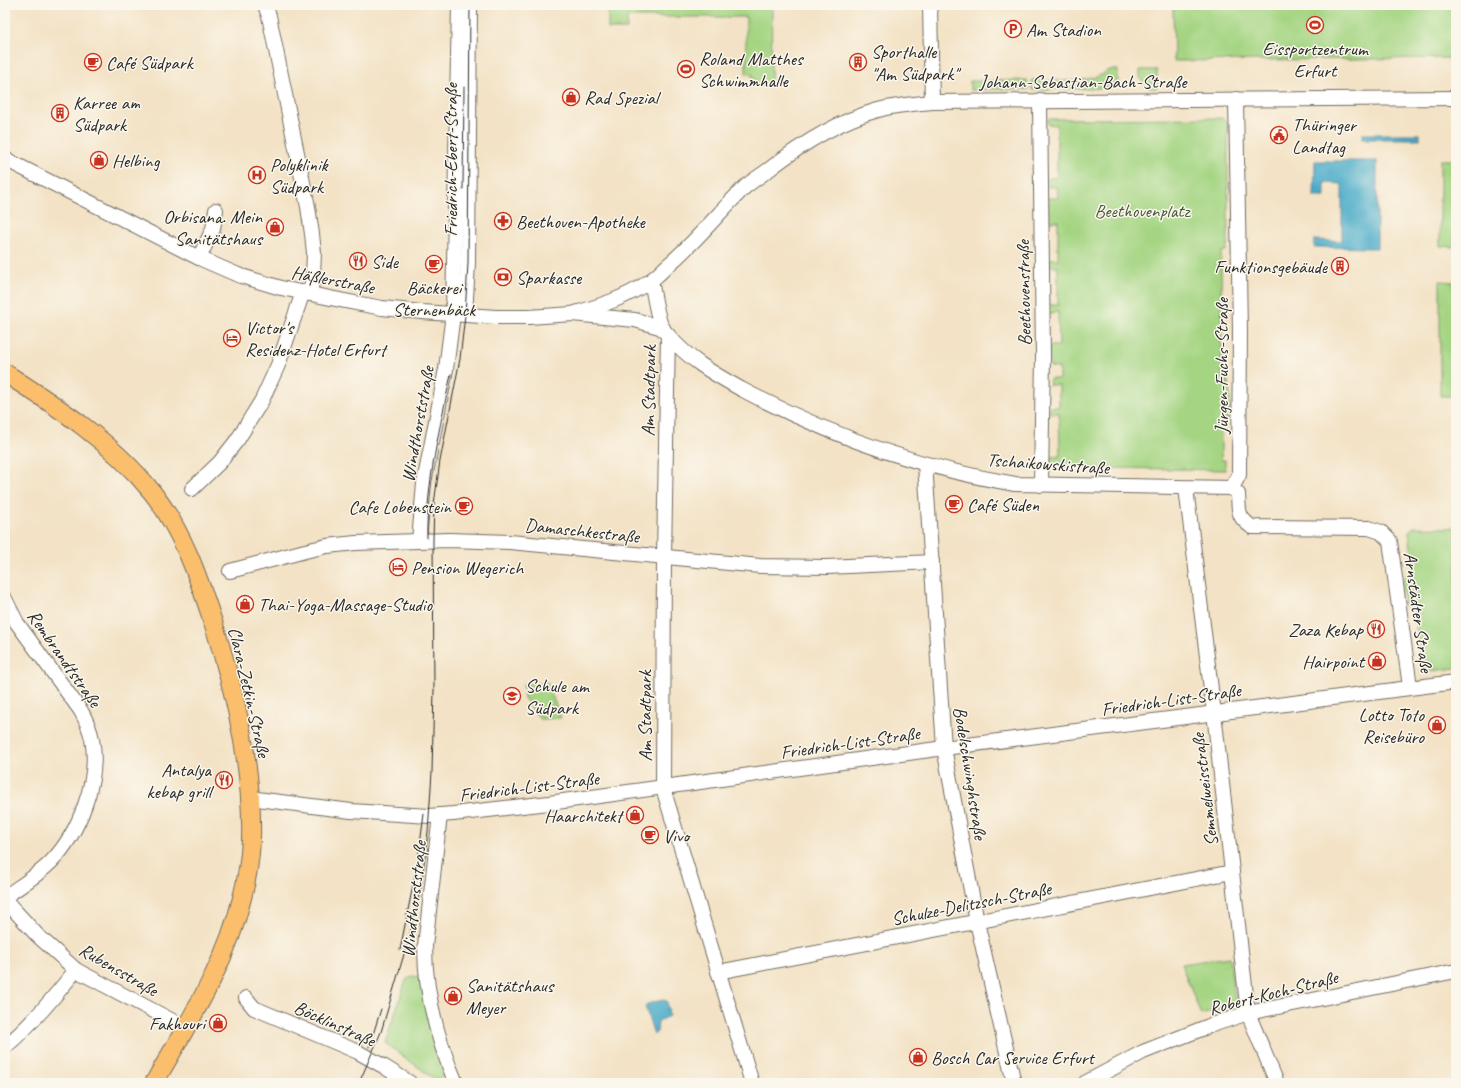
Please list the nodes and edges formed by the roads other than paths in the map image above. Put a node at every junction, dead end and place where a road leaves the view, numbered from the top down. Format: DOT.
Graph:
graph roads {
  1 [pos="265,5"];
  2 [pos="459,5"];
  3 [pos="470,5"];
  4 [pos="930,5"];
  5 [pos="1456,98"];
  6 [pos="1236,99"];
  7 [pos="1040,100"];
  8 [pos="932,102"];
  9 [pos="7,164"];
  10 [pos="216,210"];
  11 [pos="199,258"];
  12 [pos="651,281"];
  13 [pos="306,293"];
  14 [pos="459,314"];
  15 [pos="572,314"];
  16 [pos="665,332"];
  17 [pos="6,374"];
  18 [pos="925,464"];
  19 [pos="1042,485"];
  20 [pos="1186,488"];
  21 [pos="1232,488"];
  22 [pos="192,489"];
  23 [pos="419,541"];
  24 [pos="664,557"];
  25 [pos="932,562"];
  26 [pos="230,571"];
  27 [pos="5,599"];
  28 [pos="1456,682"];
  29 [pos="1410,687"];
  30 [pos="1214,713"];
  31 [pos="944,748"];
  32 [pos="663,788"];
  33 [pos="249,798"];
  34 [pos="440,815"];
  35 [pos="1232,872"];
  36 [pos="5,899"];
  37 [pos="977,922"];
  38 [pos="76,970"];
  39 [pos="1456,971"];
  40 [pos="718,972"];
  41 [pos="246,998"];
  42 [pos="1248,1013"];
  43 [pos="186,1028"];
  44 [pos="5,1047"];
  45 [pos="154,1083"];
  46 [pos="410,1083"];
  47 [pos="456,1083"];
  48 [pos="752,1083"];
  49 [pos="1014,1083"];
  50 [pos="1085,1083"];
  51 [pos="1277,1083"];
  1 -- 13 [label="street"];
  2 -- 14 [label="street, Friedrich-Ebert-Straße"];
  3 -- 14 [label="street, Friedrich-Ebert-Straße"];
  4 -- 8 [label="street"];
  5 -- 6 [label="street, Johann-Sebastian-Bach-Straße"];
  6 -- 7 [label="street, Johann-Sebastian-Bach-Straße"];
  6 -- 21 [label="street, Jürgen-Fuchs-Straße"];
  7 -- 8 [label="street, Johann-Sebastian-Bach-Straße"];
  7 -- 19 [label="street, Beethovenstraße"];
  8 -- 12 [label="street, Johann-Sebastian-Bach-Straße"];
  9 -- 11 [label="street, Häßlerstraße"];
  10 -- 11 [label="street"];
  11 -- 13 [label="street, Häßlerstraße"];
  12 -- 15 [label="street"];
  12 -- 16 [label="street, Tschaikowskistraße"];
  13 -- 14 [label="street, Häßlerstraße"];
  13 -- 22 [label="street"];
  14 -- 15 [label="street"];
  14 -- 23 [label="street, Windthorststraße"];
  15 -- 16 [label="street"];
  16 -- 18 [label="street, Tschaikowskistraße"];
  16 -- 24 [label="street, Am Stadtpark"];
  17 -- 33 [label="main road, Clara-Zetkin-Straße"];
  18 -- 19 [label="street, Tschaikowskistraße"];
  18 -- 25 [label="street, Bodelschwinghstraße"];
  19 -- 20 [label="street, Tschaikowskistraße"];
  20 -- 21 [label="street, Tschaikowskistraße"];
  20 -- 30 [label="street, Semmelweisstraße"];
  21 -- 29 [label="street, Arnstädter Straße"];
  23 -- 24 [label="street, Damaschkestraße"];
  23 -- 26 [label="street, Damaschkestraße"];
  24 -- 25 [label="street, Damaschkestraße"];
  24 -- 32 [label="street, Am Stadtpark"];
  25 -- 31 [label="street, Bodelschwinghstraße"];
  27 -- 36 [label="street, Rembrandtstraße"];
  28 -- 29 [label="street, Friedrich-List-Straße"];
  29 -- 30 [label="street, Friedrich-List-Straße"];
  30 -- 31 [label="street, Friedrich-List-Straße"];
  30 -- 35 [label="street, Semmelweisstraße"];
  31 -- 32 [label="street, Friedrich-List-Straße"];
  31 -- 37 [label="street, Bodelschwinghstraße"];
  32 -- 34 [label="street, Friedrich-List-Straße"];
  32 -- 40 [label="street, Am Stadtpark"];
  33 -- 34 [label="street, Friedrich-List-Straße"];
  33 -- 43 [label="main road, Clara-Zetkin-Straße"];
  34 -- 47 [label="street, Windthorststraße"];
  35 -- 37 [label="street, Schulze-Delitzsch-Straße"];
  35 -- 42 [label="street, Semmelweisstraße"];
  36 -- 38 [label="street, Rubensstraße"];
  37 -- 40 [label="street, Schulze-Delitzsch-Straße"];
  37 -- 49 [label="street, Bodelschwinghstraße"];
  38 -- 43 [label="street, Rubensstraße"];
  38 -- 44 [label="street"];
  39 -- 42 [label="street, Robert-Koch-Straße"];
  40 -- 48 [label="street, Am Stadtpark"];
  41 -- 46 [label="street, Böcklinstraße"];
  42 -- 50 [label="street, Robert-Koch-Straße"];
  42 -- 51 [label="street, Semmelweisstraße"];
  43 -- 45 [label="main road, Clara-Zetkin-Straße"];
}
